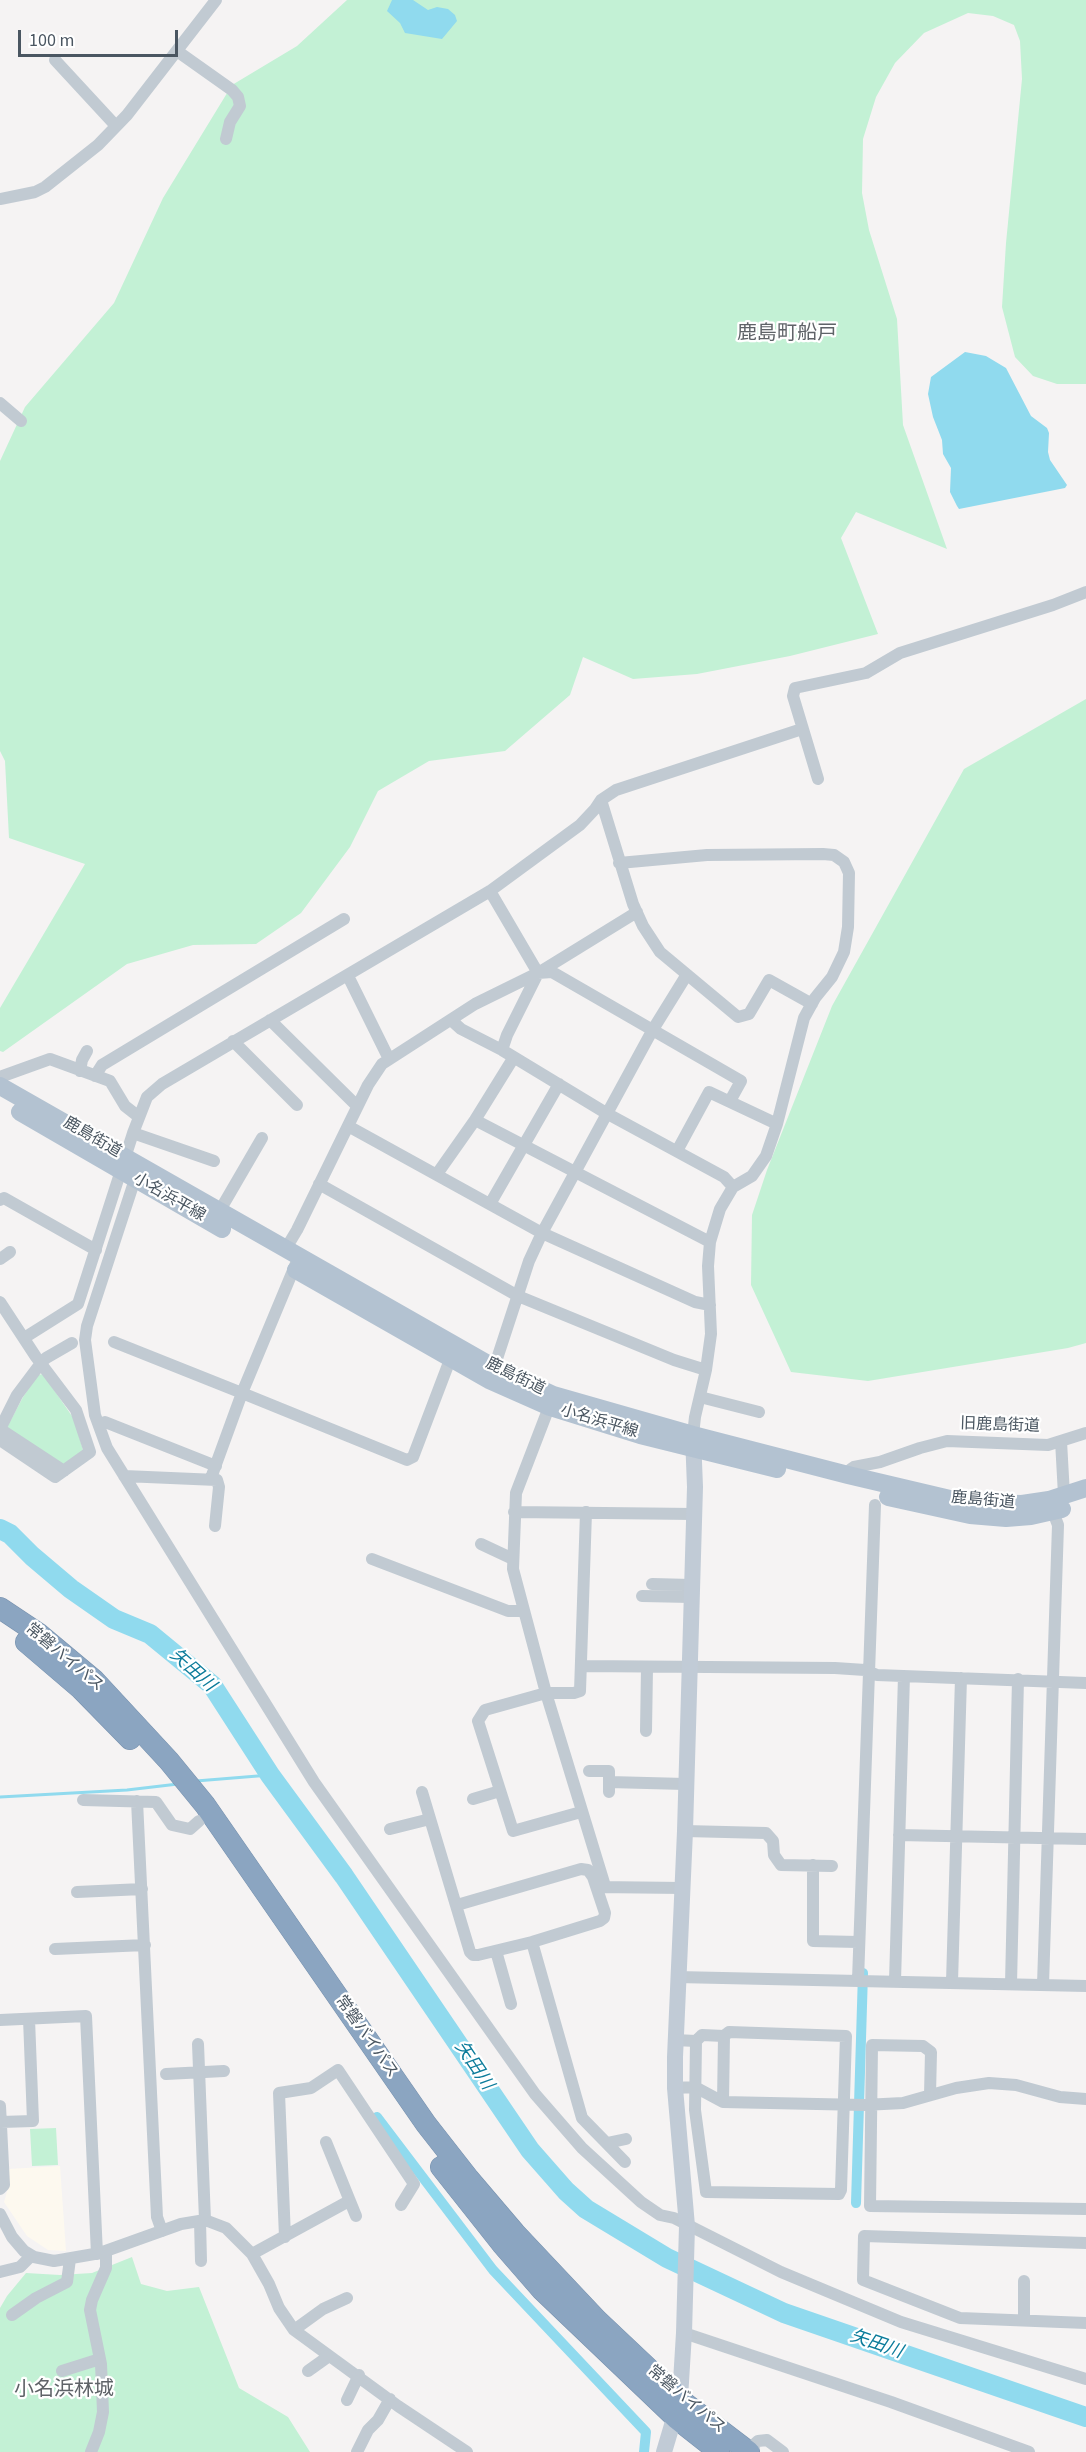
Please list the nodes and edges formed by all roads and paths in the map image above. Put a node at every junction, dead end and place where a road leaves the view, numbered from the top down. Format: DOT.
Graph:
graph roads {
  1 [pos="216,0"];
  2 [pos="177,51"];
  3 [pos="55,60"];
  4 [pos="116,126"];
  5 [pos="226,139"];
  6 [pos="0,199"];
  7 [pos="0,403"];
  8 [pos="21,421"];
  9 [pos="1086,592"];
  10 [pos="802,729"];
  11 [pos="818,779"];
  12 [pos="601,800"];
  13 [pos="619,862"];
  14 [pos="490,891"];
  15 [pos="637,912"];
  16 [pos="344,919"];
  17 [pos="538,973"];
  18 [pos="348,976"];
  19 [pos="686,976"];
  20 [pos="812,1004"];
  21 [pos="270,1020"];
  22 [pos="451,1020"];
  23 [pos="652,1031"];
  24 [pos="233,1041"];
  25 [pos="502,1050"];
  26 [pos="87,1052"];
  27 [pos="514,1057"];
  28 [pos="389,1059"];
  29 [pos="80,1071"];
  30 [pos="95,1076"];
  31 [pos="0,1077"];
  32 [pos="559,1084"];
  33 [pos="0,1086"];
  34 [pos="0,1100"];
  35 [pos="730,1101"];
  36 [pos="297,1105"];
  37 [pos="357,1107"];
  38 [pos="606,1113"];
  39 [pos="139,1117"];
  40 [pos="475,1120"];
  41 [pos="777,1124"];
  42 [pos="348,1126"];
  43 [pos="133,1133"];
  44 [pos="262,1138"];
  45 [pos="523,1146"];
  46 [pos="677,1151"];
  47 [pos="214,1161"];
  48 [pos="126,1169"];
  49 [pos="574,1173"];
  50 [pos="437,1174"];
  51 [pos="319,1184"];
  52 [pos="733,1187"];
  53 [pos="0,1200"];
  54 [pos="490,1204"];
  55 [pos="219,1212"];
  56 [pos="542,1233"];
  57 [pos="710,1242"];
  58 [pos="96,1250"];
  59 [pos="292,1259"];
  60 [pos="518,1296"];
  61 [pos="710,1305"];
  62 [pos="1,1306"];
  63 [pos="24,1338"];
  64 [pos="114,1342"];
  65 [pos="72,1343"];
  66 [pos="41,1363"];
  67 [pos="448,1365"];
  68 [pos="706,1370"];
  69 [pos="492,1374"];
  70 [pos="242,1393"];
  71 [pos="699,1397"];
  72 [pos="551,1401"];
  73 [pos="759,1412"];
  74 [pos="105,1422"];
  75 [pos="0,1429"];
  76 [pos="1086,1433"];
  77 [pos="0,1440"];
  78 [pos="1061,1441"];
  79 [pos="694,1442"];
  80 [pos="216,1466"];
  81 [pos="64,1471"];
  82 [pos="848,1475"];
  83 [pos="124,1476"];
  84 [pos="211,1478"];
  85 [pos="1086,1488"];
  86 [pos="1086,1500"];
  87 [pos="1055,1502"];
  88 [pos="875,1505"];
  89 [pos="514,1512"];
  90 [pos="586,1512"];
  91 [pos="694,1514"];
  92 [pos="215,1526"];
  93 [pos="481,1544"];
  94 [pos="513,1558"];
  95 [pos="372,1559"];
  96 [pos="652,1584"];
  97 [pos="691,1591"];
  98 [pos="642,1596"];
  99 [pos="0,1608"];
  100 [pos="524,1611"];
  101 [pos="0,1625"];
  102 [pos="581,1666"];
  103 [pos="689,1667"];
  104 [pos="646,1668"];
  105 [pos="868,1671"];
  106 [pos="904,1676"];
  107 [pos="961,1678"];
  108 [pos="1018,1679"];
  109 [pos="1052,1682"];
  110 [pos="1086,1683"];
  111 [pos="546,1693"];
  112 [pos="646,1731"];
  113 [pos="160,1761"];
  114 [pos="589,1771"];
  115 [pos="685,1784"];
  116 [pos="500,1791"];
  117 [pos="422,1792"];
  118 [pos="473,1799"];
  119 [pos="83,1800"];
  120 [pos="137,1801"];
  121 [pos="197,1810"];
  122 [pos="581,1812"];
  123 [pos="430,1819"];
  124 [pos="390,1829"];
  125 [pos="685,1831"];
  126 [pos="899,1835"];
  127 [pos="956,1836"];
  128 [pos="1013,1837"];
  129 [pos="1048,1838"];
  130 [pos="1086,1839"];
  131 [pos="813,1865"];
  132 [pos="832,1866"];
  133 [pos="601,1886"];
  134 [pos="683,1888"];
  135 [pos="142,1889"];
  136 [pos="77,1892"];
  137 [pos="457,1905"];
  138 [pos="532,1942"];
  139 [pos="858,1942"];
  140 [pos="145,1945"];
  141 [pos="55,1949"];
  142 [pos="496,1951"];
  143 [pos="677,1977"];
  144 [pos="864,1980"];
  145 [pos="895,1981"];
  146 [pos="952,1982"];
  147 [pos="1011,1984"];
  148 [pos="1043,1985"];
  149 [pos="1086,1986"];
  150 [pos="511,2004"];
  151 [pos="29,2019"];
  152 [pos="0,2020"];
  153 [pos="724,2036"];
  154 [pos="675,2040"];
  155 [pos="696,2041"];
  156 [pos="198,2044"];
  157 [pos="225,2071"];
  158 [pos="198,2072"];
  159 [pos="166,2073"];
  160 [pos="695,2087"];
  161 [pos="675,2088"];
  162 [pos="930,2096"];
  163 [pos="1086,2099"];
  164 [pos="723,2102"];
  165 [pos="858,2105"];
  166 [pos="0,2106"];
  167 [pos="1,2122"];
  168 [pos="626,2139"];
  169 [pos="326,2142"];
  170 [pos="607,2143"];
  171 [pos="625,2162"];
  172 [pos="0,2189"];
  173 [pos="349,2201"];
  174 [pos="401,2205"];
  175 [pos="1086,2209"];
  176 [pos="0,2214"];
  177 [pos="356,2216"];
  178 [pos="202,2221"];
  179 [pos="162,2231"];
  180 [pos="687,2231"];
  181 [pos="285,2237"];
  182 [pos="1086,2243"];
  183 [pos="101,2253"];
  184 [pos="252,2254"];
  185 [pos="31,2256"];
  186 [pos="70,2259"];
  187 [pos="201,2261"];
  188 [pos="0,2272"];
  189 [pos="1024,2281"];
  190 [pos="347,2298"];
  191 [pos="12,2315"];
  192 [pos="1024,2320"];
  193 [pos="1086,2323"];
  194 [pos="294,2330"];
  195 [pos="684,2333"];
  196 [pos="329,2355"];
  197 [pos="100,2359"];
  198 [pos="62,2371"];
  199 [pos="308,2372"];
  200 [pos="359,2375"];
  201 [pos="1086,2379"];
  202 [pos="390,2399"];
  203 [pos="347,2400"];
  204 [pos="678,2408"];
  205 [pos="748,2451"];
  206 [pos="91,2452"];
  207 [pos="357,2452"];
  208 [pos="467,2452"];
  209 [pos="664,2452"];
  210 [pos="719,2452"];
  211 [pos="783,2452"];
  212 [pos="1029,2452"];
  1 -- 2 [label="street"];
  2 -- 4 [label="street"];
  2 -- 5 [label="street"];
  3 -- 4 [label="street"];
  4 -- 6 [label="street"];
  7 -- 8 [label="street"];
  9 -- 10 [label="street"];
  10 -- 11 [label="street"];
  10 -- 12 [label="street"];
  12 -- 13 [label="street"];
  12 -- 14 [label="street"];
  13 -- 15 [label="street"];
  13 -- 20 [label="street"];
  14 -- 17 [label="street"];
  14 -- 18 [label="street"];
  15 -- 17 [label="street"];
  15 -- 19 [label="street"];
  16 -- 30 [label="street"];
  17 -- 22 [label="street"];
  17 -- 23 [label="street"];
  17 -- 25 [label="street"];
  18 -- 21 [label="street"];
  18 -- 28 [label="street"];
  19 -- 20 [label="street"];
  19 -- 23 [label="street"];
  20 -- 41 [label="street"];
  21 -- 24 [label="street"];
  21 -- 37 [label="street"];
  22 -- 25 [label="street"];
  22 -- 28 [label="street"];
  23 -- 35 [label="street"];
  23 -- 38 [label="street"];
  24 -- 36 [label="street"];
  24 -- 39 [label="street"];
  25 -- 27 [label="street"];
  26 -- 29 [label="street"];
  27 -- 32 [label="street"];
  27 -- 40 [label="street"];
  28 -- 37 [label="street"];
  29 -- 30 [label="street"];
  29 -- 31 [label="street"];
  30 -- 39 [label="street"];
  32 -- 38 [label="street"];
  32 -- 45 [label="street"];
  33 -- 48 [label="main road, 鹿島街道"];
  34 -- 48 [label="main road, 小名浜平線"];
  35 -- 41 [label="street"];
  35 -- 46 [label="street"];
  37 -- 42 [label="street"];
  38 -- 46 [label="street"];
  38 -- 49 [label="street"];
  39 -- 43 [label="street"];
  40 -- 45 [label="street"];
  40 -- 50 [label="street"];
  41 -- 52 [label="street"];
  42 -- 50 [label="street"];
  42 -- 51 [label="street"];
  43 -- 47 [label="street"];
  43 -- 48 [label="street"];
  44 -- 55 [label="street"];
  45 -- 49 [label="street"];
  45 -- 54 [label="street"];
  46 -- 52 [label="street"];
  48 -- 55 [label="main road, 鹿島街道"];
  48 -- 58 [label="street"];
  48 -- 59 [label="main road, 小名浜平線"];
  48 -- 83 [label="street"];
  49 -- 56 [label="street"];
  49 -- 57 [label="street"];
  50 -- 54 [label="street"];
  51 -- 59 [label="street"];
  51 -- 60 [label="street"];
  52 -- 57 [label="street"];
  53 -- 58 [label="street"];
  54 -- 56 [label="street"];
  55 -- 59 [label="main road, 鹿島街道"];
  56 -- 60 [label="street"];
  56 -- 61 [label="street"];
  57 -- 61 [label="street"];
  58 -- 63 [label="street"];
  59 -- 69 [label="main road, 小名浜平線"];
  59 -- 70 [label="street"];
  60 -- 68 [label="street"];
  60 -- 69 [label="street"];
  61 -- 68 [label="street"];
  62 -- 63 [label="street"];
  63 -- 66 [label="street"];
  64 -- 70 [label="street"];
  65 -- 66 [label="street"];
  66 -- 75 [label="street"];
  66 -- 81 [label="street"];
  67 -- 70 [label="street"];
  68 -- 71 [label="street"];
  69 -- 72 [label="main road, 小名浜平線"];
  70 -- 80 [label="street"];
  71 -- 73 [label="street"];
  71 -- 79 [label="street"];
  72 -- 79 [label="main road, 小名浜平線"];
  72 -- 89 [label="street"];
  74 -- 80 [label="street"];
  75 -- 81 [label="street"];
  76 -- 78 [label="street, 旧鹿島街道"];
  77 -- 81 [label="street"];
  78 -- 82 [label="street, 旧鹿島街道"];
  78 -- 87 [label="street"];
  79 -- 82 [label="main road, 鹿島街道"];
  79 -- 87 [label="main road, 小名浜平線"];
  79 -- 91 [label="street"];
  80 -- 84 [label="street"];
  82 -- 87 [label="main road, 鹿島街道"];
  83 -- 84 [label="street"];
  83 -- 180 [label="street"];
  84 -- 92 [label="street"];
  85 -- 87 [label="main road, 鹿島街道"];
  86 -- 87 [label="main road, 小名浜平線"];
  87 -- 109 [label="street"];
  88 -- 105 [label="street"];
  89 -- 90 [label="street"];
  89 -- 94 [label="street"];
  90 -- 91 [label="street"];
  90 -- 102 [label="street"];
  91 -- 97 [label="street"];
  93 -- 94 [label="street"];
  94 -- 100 [label="street"];
  95 -- 100 [label="street"];
  96 -- 97 [label="street"];
  97 -- 98 [label="street"];
  97 -- 103 [label="street"];
  99 -- 113 [label="highway, 常磐バイパス"];
  100 -- 111 [label="street"];
  101 -- 113 [label="highway, 常磐バイパス"];
  102 -- 104 [label="street"];
  102 -- 111 [label="street"];
  103 -- 104 [label="street"];
  103 -- 105 [label="street"];
  103 -- 115 [label="street"];
  104 -- 112 [label="street"];
  105 -- 106 [label="street"];
  105 -- 139 [label="street"];
  106 -- 107 [label="street"];
  106 -- 126 [label="street"];
  107 -- 108 [label="street"];
  107 -- 127 [label="street"];
  108 -- 109 [label="street"];
  108 -- 128 [label="street"];
  109 -- 110 [label="street"];
  109 -- 129 [label="street"];
  111 -- 116 [label="street"];
  111 -- 122 [label="street"];
  113 -- 121 [label="highway, 常磐バイパス"];
  114 -- 115 [label="street"];
  115 -- 125 [label="street"];
  116 -- 118 [label="street"];
  116 -- 122 [label="street"];
  117 -- 123 [label="street"];
  119 -- 120 [label="street"];
  120 -- 121 [label="street"];
  120 -- 135 [label="street"];
  121 -- 204 [label="highway, 常磐バイパス"];
  122 -- 133 [label="street"];
  123 -- 124 [label="street"];
  123 -- 137 [label="street"];
  125 -- 131 [label="street"];
  125 -- 134 [label="street"];
  126 -- 127 [label="street"];
  126 -- 145 [label="street"];
  127 -- 128 [label="street"];
  127 -- 146 [label="street"];
  128 -- 129 [label="street"];
  128 -- 147 [label="street"];
  129 -- 130 [label="street"];
  129 -- 148 [label="street"];
  131 -- 132 [label="street"];
  131 -- 139 [label="street"];
  133 -- 134 [label="street"];
  133 -- 137 [label="street"];
  133 -- 138 [label="street"];
  134 -- 143 [label="street"];
  135 -- 136 [label="street"];
  135 -- 140 [label="street"];
  137 -- 142 [label="street"];
  138 -- 142 [label="street"];
  138 -- 170 [label="street"];
  139 -- 144 [label="street"];
  140 -- 141 [label="street"];
  140 -- 179 [label="street"];
  142 -- 150 [label="street"];
  143 -- 144 [label="street"];
  143 -- 154 [label="street"];
  144 -- 145 [label="street"];
  145 -- 146 [label="street"];
  146 -- 147 [label="street"];
  147 -- 148 [label="street"];
  148 -- 149 [label="street"];
  151 -- 152 [label="street"];
  151 -- 167 [label="street"];
  151 -- 183 [label="street"];
  153 -- 155 [label="street"];
  153 -- 164 [label="street"];
  153 -- 165 [label="street"];
  154 -- 155 [label="street"];
  154 -- 161 [label="street"];
  155 -- 160 [label="street"];
  156 -- 158 [label="street"];
  157 -- 158 [label="street"];
  158 -- 159 [label="street"];
  158 -- 178 [label="street"];
  160 -- 161 [label="street"];
  160 -- 164 [label="street"];
  160 -- 165 [label="street"];
  161 -- 180 [label="street"];
  162 -- 163 [label="street"];
  162 -- 165 [label="street"];
  162 -- 165 [label="street"];
  164 -- 165 [label="street"];
  165 -- 175 [label="street"];
  166 -- 167 [label="street"];
  167 -- 172 [label="street"];
  168 -- 170 [label="street"];
  169 -- 173 [label="street"];
  170 -- 171 [label="street"];
  173 -- 177 [label="street"];
  173 -- 181 [label="street"];
  174 -- 181 [label="street"];
  176 -- 185 [label="street"];
  178 -- 179 [label="street"];
  178 -- 184 [label="street"];
  178 -- 187 [label="street"];
  179 -- 183 [label="street"];
  180 -- 195 [label="street"];
  180 -- 201 [label="street"];
  181 -- 184 [label="street"];
  182 -- 192 [label="street"];
  183 -- 186 [label="street"];
  183 -- 197 [label="street"];
  184 -- 194 [label="street"];
  185 -- 186 [label="street"];
  185 -- 188 [label="street"];
  186 -- 191 [label="street"];
  189 -- 192 [label="street"];
  190 -- 194 [label="street"];
  192 -- 193 [label="street"];
  194 -- 196 [label="street"];
  195 -- 204 [label="street"];
  195 -- 212 [label="street"];
  196 -- 199 [label="street"];
  196 -- 200 [label="street"];
  197 -- 198 [label="street"];
  197 -- 206 [label="street"];
  200 -- 202 [label="street"];
  200 -- 203 [label="street"];
  202 -- 207 [label="street"];
  202 -- 208 [label="street"];
  204 -- 205 [label="highway, 常磐バイパス"];
  204 -- 209 [label="street"];
  204 -- 210 [label="highway, 常磐バイパス"];
  205 -- 211 [label="street"];
}
